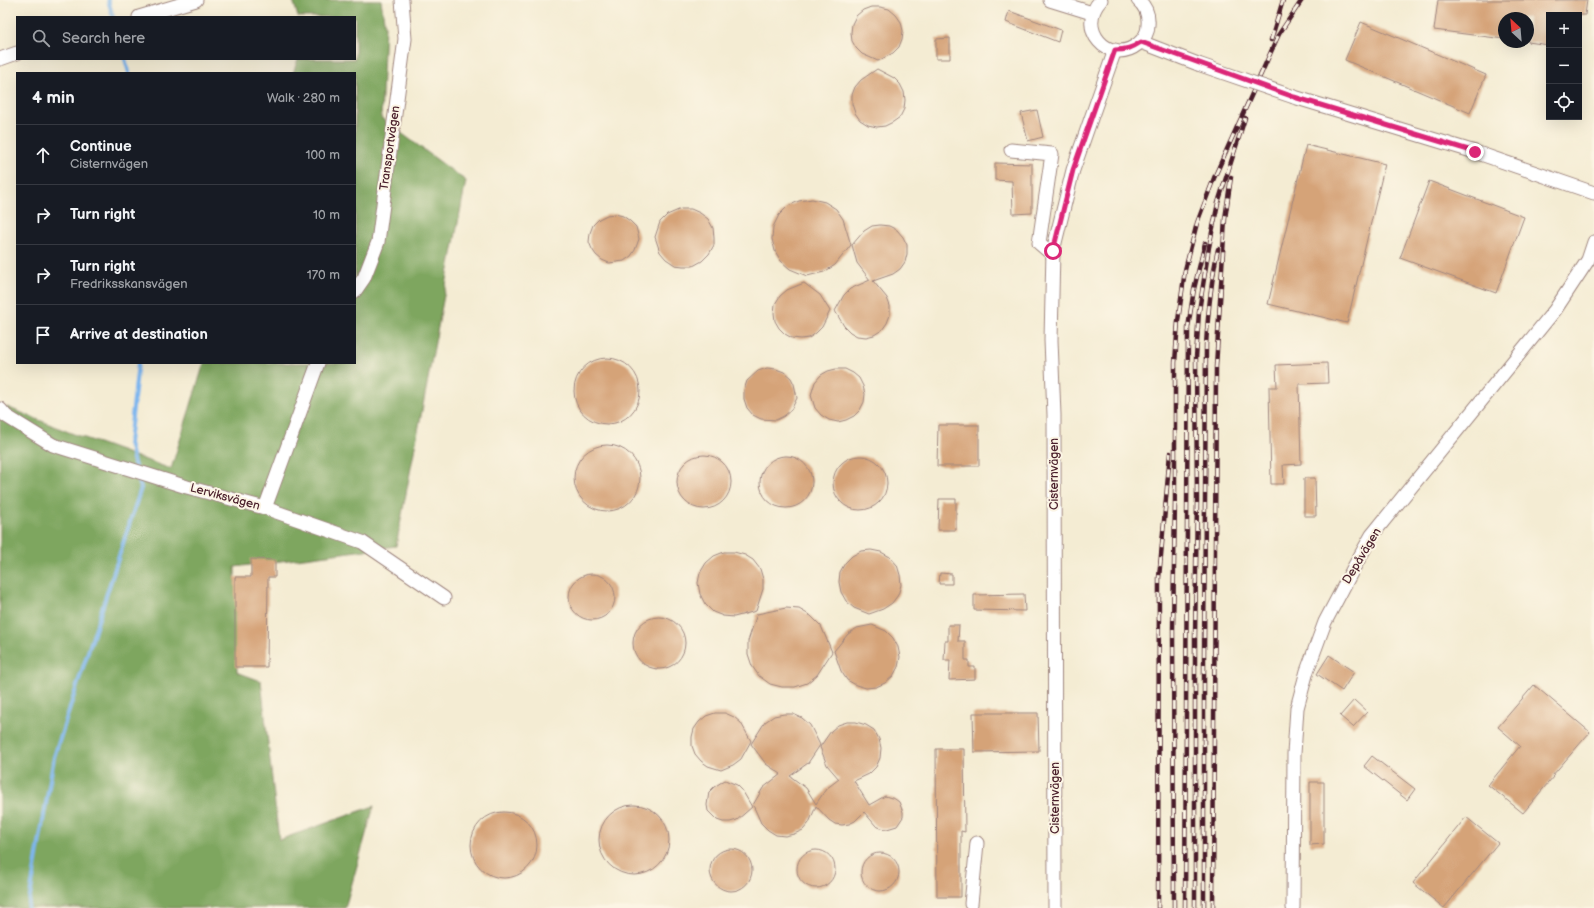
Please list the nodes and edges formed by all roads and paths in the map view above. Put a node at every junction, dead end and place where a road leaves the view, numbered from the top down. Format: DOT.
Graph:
graph roads {
  1 [pos="196,0"];
  2 [pos="402,0"];
  3 [pos="1050,0"];
  4 [pos="1101,0"];
  5 [pos="1138,0"];
  6 [pos="1092,13"];
  7 [pos="142,16"];
  8 [pos="1141,42"];
  9 [pos="1115,50"];
  10 [pos="16,54"];
  11 [pos="0,58"];
  12 [pos="1011,150"];
  13 [pos="1594,193"];
  14 [pos="1594,242"];
  15 [pos="1053,255"];
  16 [pos="356,290"];
  17 [pos="318,364"];
  18 [pos="0,409"];
  19 [pos="265,508"];
  20 [pos="444,598"];
  21 [pos="977,843"];
  22 [pos="971,904"];
  23 [pos="1055,908"];
  24 [pos="1293,908"];
  1 -- 7 [label="street"];
  2 -- 16 [label="street, Transportvägen"];
  3 -- 6 [label="street"];
  4 -- 6 [label="street"];
  5 -- 8 [label="street"];
  6 -- 9 [label="street"];
  8 -- 9 [label="street"];
  8 -- 13 [label="street, bridge"];
  9 -- 15 [label="street, Cisternvägen"];
  10 -- 11 [label="street"];
  12 -- 15 [label="street"];
  14 -- 24 [label="street, Depåvägen"];
  15 -- 23 [label="street, Cisternvägen"];
  17 -- 19 [label="street"];
  18 -- 19 [label="street, Lerviksvägen"];
  19 -- 20 [label="street, Lerviksvägen"];
  21 -- 22 [label="street"];
}
